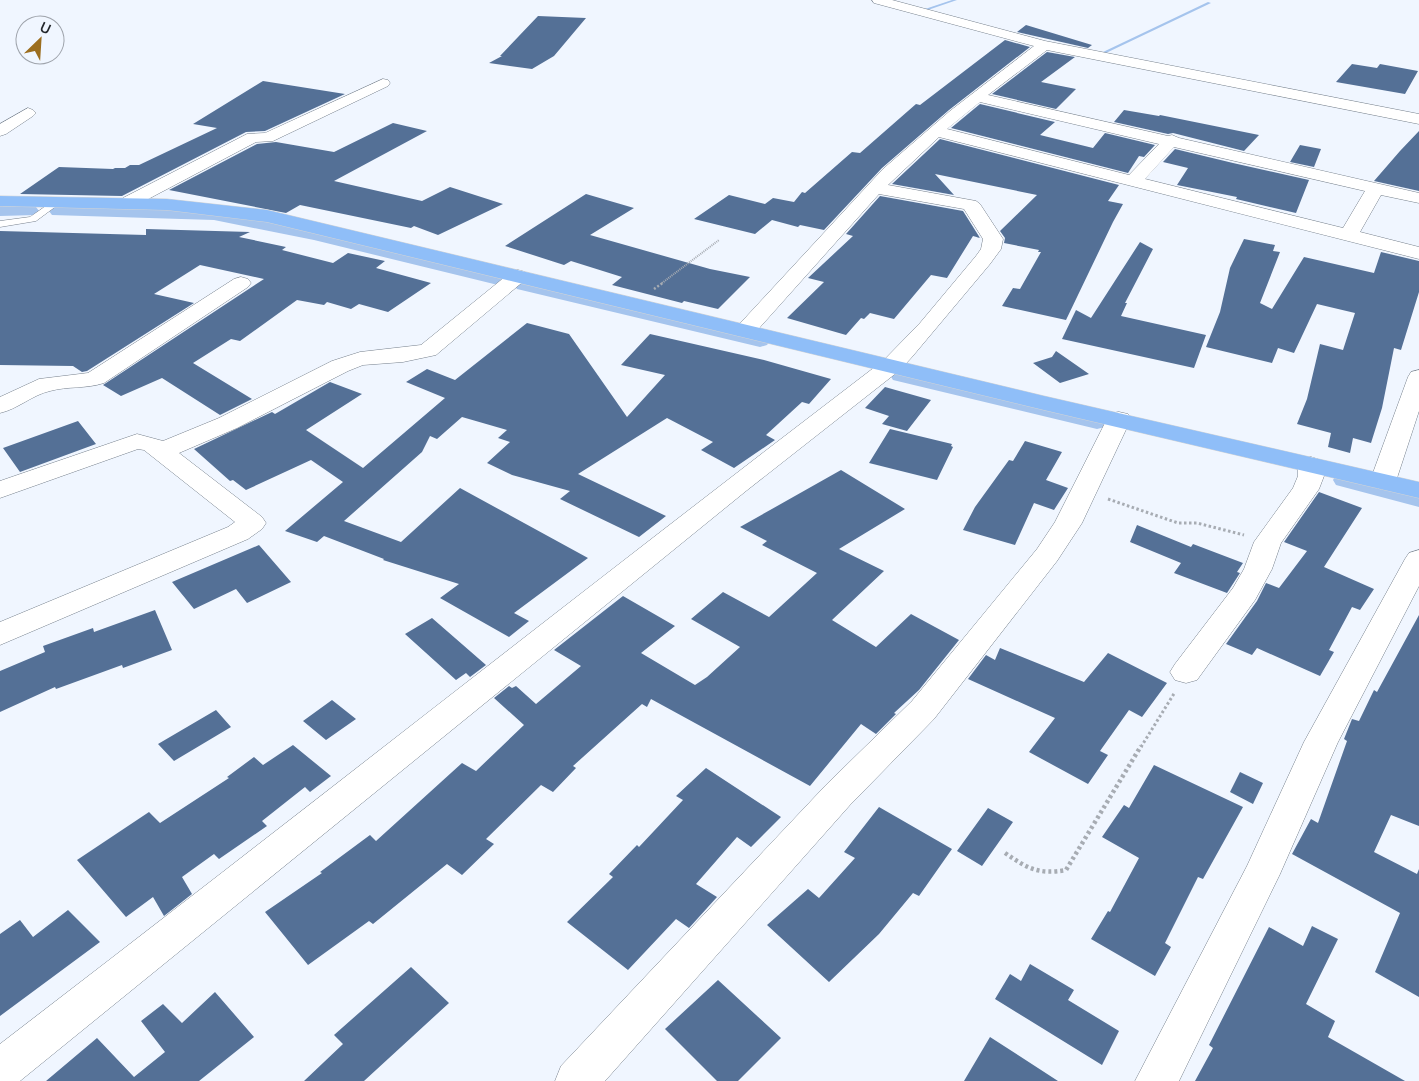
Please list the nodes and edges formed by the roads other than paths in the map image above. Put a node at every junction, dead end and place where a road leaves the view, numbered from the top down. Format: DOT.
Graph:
graph roads {
  1 [pos="878,0"];
  2 [pos="1044,45"];
  3 [pos="383,83"];
  4 [pos="976,97"];
  5 [pos="28,113"];
  6 [pos="1419,119"];
  7 [pos="0,131"];
  8 [pos="935,131"];
  9 [pos="1172,140"];
  10 [pos="1134,180"];
  11 [pos="876,188"];
  12 [pos="1375,189"];
  13 [pos="1419,198"];
  14 [pos="0,201"];
  15 [pos="56,202"];
  16 [pos="129,202"];
  17 [pos="0,224"];
  18 [pos="1349,235"];
  19 [pos="1419,253"];
  20 [pos="518,276"];
  21 [pos="241,283"];
  22 [pos="745,330"];
  23 [pos="892,365"];
  24 [pos="1419,377"];
  25 [pos="0,406"];
  26 [pos="1119,419"];
  27 [pos="161,451"];
  28 [pos="1311,465"];
  29 [pos="1383,481"];
  30 [pos="0,490"];
  31 [pos="1419,490"];
  32 [pos="1419,559"];
  33 [pos="0,634"];
  34 [pos="1186,672"];
  35 [pos="0,1070"];
  36 [pos="576,1081"];
  37 [pos="1156,1081"];
  1 -- 2 [label="street"];
  2 -- 4 [label="street"];
  2 -- 6 [label="street"];
  3 -- 16 [label="street"];
  4 -- 8 [label="street"];
  4 -- 9 [label="street"];
  5 -- 7 [label="street"];
  8 -- 10 [label="street"];
  8 -- 11 [label="street"];
  9 -- 10 [label="street"];
  9 -- 12 [label="street"];
  10 -- 18 [label="street"];
  11 -- 22 [label="street"];
  11 -- 23 [label="street"];
  12 -- 13 [label="street"];
  12 -- 18 [label="street"];
  14 -- 15 [label="main road"];
  15 -- 16 [label="main road"];
  15 -- 17 [label="lane"];
  16 -- 20 [label="main road"];
  18 -- 19 [label="street"];
  20 -- 22 [label="main road"];
  20 -- 27 [label="street"];
  21 -- 25 [label="street"];
  22 -- 23 [label="main road"];
  23 -- 26 [label="main road"];
  23 -- 35 [label="street"];
  24 -- 29 [label="street"];
  26 -- 28 [label="main road"];
  26 -- 36 [label="street"];
  27 -- 30 [label="street"];
  27 -- 33 [label="street"];
  28 -- 29 [label="main road"];
  28 -- 34 [label="street"];
  29 -- 31 [label="main road"];
  32 -- 37 [label="street"];
}
